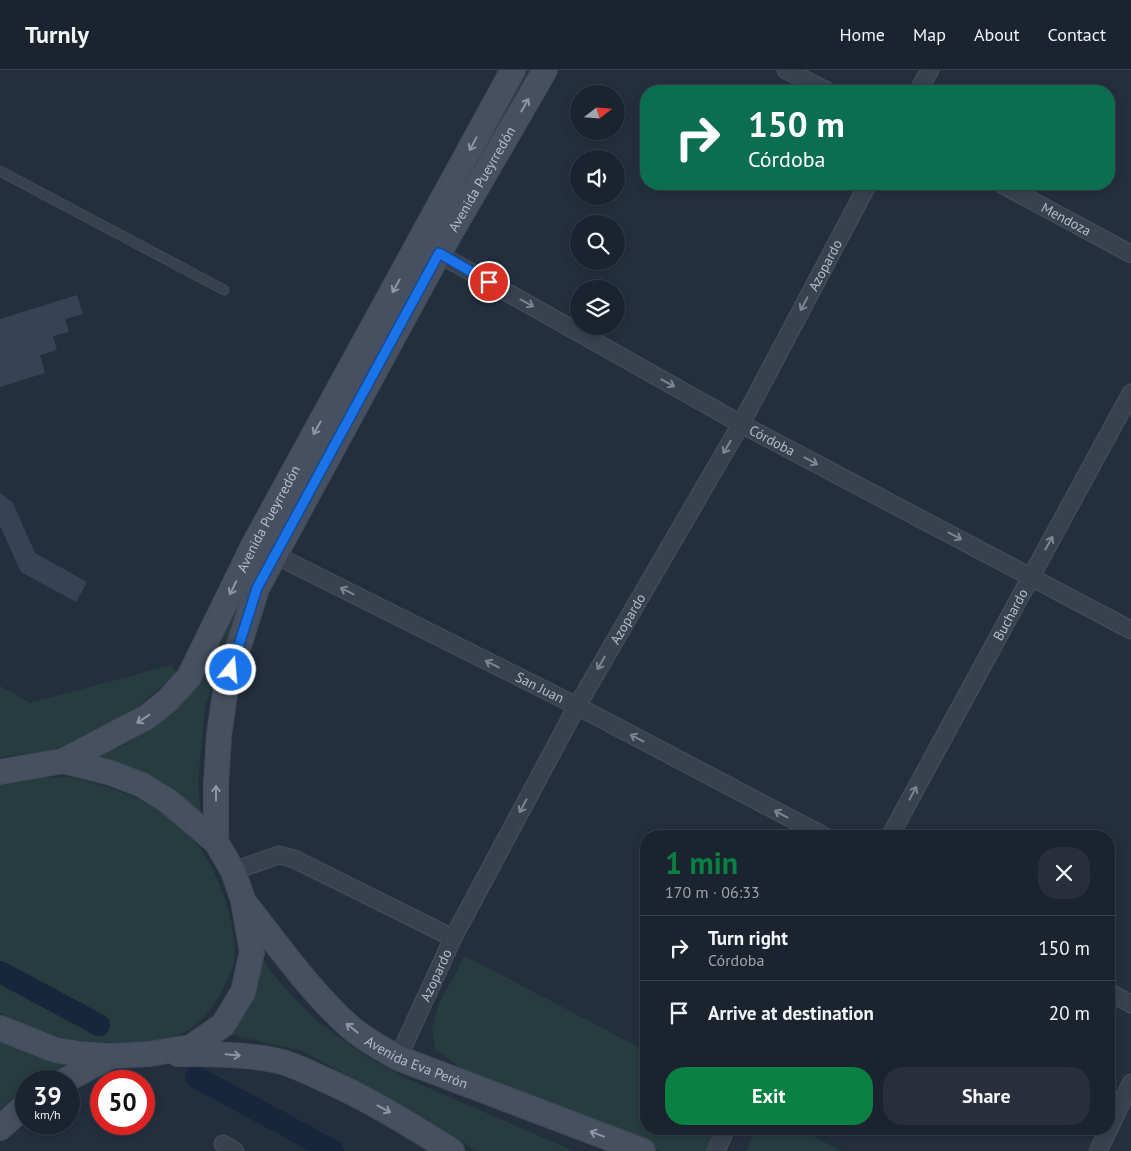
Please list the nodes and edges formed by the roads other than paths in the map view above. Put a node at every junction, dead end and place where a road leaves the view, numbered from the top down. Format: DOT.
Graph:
graph roads {
  1 [pos="513,70"];
  2 [pos="545,70"];
  3 [pos="786,70"];
  4 [pos="930,70"];
  5 [pos="815,85"];
  6 [pos="921,85"];
  7 [pos="0,171"];
  8 [pos="865,190"];
  9 [pos="1012,190"];
  10 [pos="429,248"];
  11 [pos="1131,254"];
  12 [pos="224,290"];
  13 [pos="1131,393"];
  14 [pos="741,424"];
  15 [pos="254,544"];
  16 [pos="275,555"];
  17 [pos="1030,576"];
  18 [pos="1131,630"];
  19 [pos="576,706"];
  20 [pos="62,761"];
  21 [pos="0,771"];
  22 [pos="813,830"];
  23 [pos="893,830"];
  24 [pos="216,842"];
  25 [pos="233,871"];
  26 [pos="243,900"];
  27 [pos="453,938"];
  28 [pos="1115,995"];
  29 [pos="1131,1004"];
  30 [pos="0,1028"];
  31 [pos="149,1054"];
  32 [pos="111,1056"];
  33 [pos="398,1058"];
  34 [pos="80,1072"];
  35 [pos="1131,1083"];
  36 [pos="15,1115"];
  37 [pos="1115,1116"];
  38 [pos="0,1128"];
  39 [pos="723,1135"];
  40 [pos="1106,1135"];
  41 [pos="452,1151"];
  42 [pos="643,1151"];
  43 [pos="716,1151"];
  44 [pos="1098,1151"];
  1 -- 10 [label="main road, Avenida Pueyrredón, one-way"];
  10 -- 2 [label="main road, Avenida Pueyrredón, one-way"];
  3 -- 5 [label="street"];
  4 -- 6 [label="street"];
  7 -- 12 [label="lane"];
  8 -- 14 [label="street, Azopardo, one-way"];
  9 -- 11 [label="street, Mendoza"];
  10 -- 14 [label="street, Córdoba, one-way"];
  10 -- 15 [label="main road, Avenida Pueyrredón, one-way"];
  10 -- 16 [label="main road, Avenida Pueyrredón"];
  17 -- 13 [label="street, Buchardo, one-way"];
  14 -- 17 [label="street, Córdoba, one-way"];
  14 -- 19 [label="street, Azopardo, one-way"];
  15 -- 16 [label="street, San Juan"];
  15 -- 20 [label="main road, Avenida Pueyrredón, one-way"];
  19 -- 16 [label="street, San Juan, one-way"];
  24 -- 16 [label="main road, Avenida Pueyrredón, one-way"];
  17 -- 18 [label="street, Córdoba"];
  23 -- 17 [label="street, Buchardo, one-way"];
  22 -- 19 [label="street, San Juan, one-way"];
  19 -- 27 [label="street, Azopardo, one-way"];
  20 -- 21 [label="main road"];
  20 -- 24 [label="main road"];
  24 -- 25 [label="main road"];
  25 -- 26 [label="main road"];
  25 -- 27 [label="street"];
  26 -- 31 [label="main road"];
  33 -- 26 [label="main road, Avenida Eva Perón, one-way"];
  27 -- 33 [label="street, Azopardo"];
  28 -- 29 [label="street"];
  30 -- 32 [label="main road"];
  31 -- 32 [label="main road"];
  31 -- 41 [label="main road, one-way"];
  32 -- 34 [label="main road"];
  42 -- 33 [label="main road, Avenida Eva Perón, one-way"];
  35 -- 37 [label="street"];
  36 -- 38 [label="main road"];
  39 -- 43 [label="street"];
  40 -- 44 [label="street"];
}
